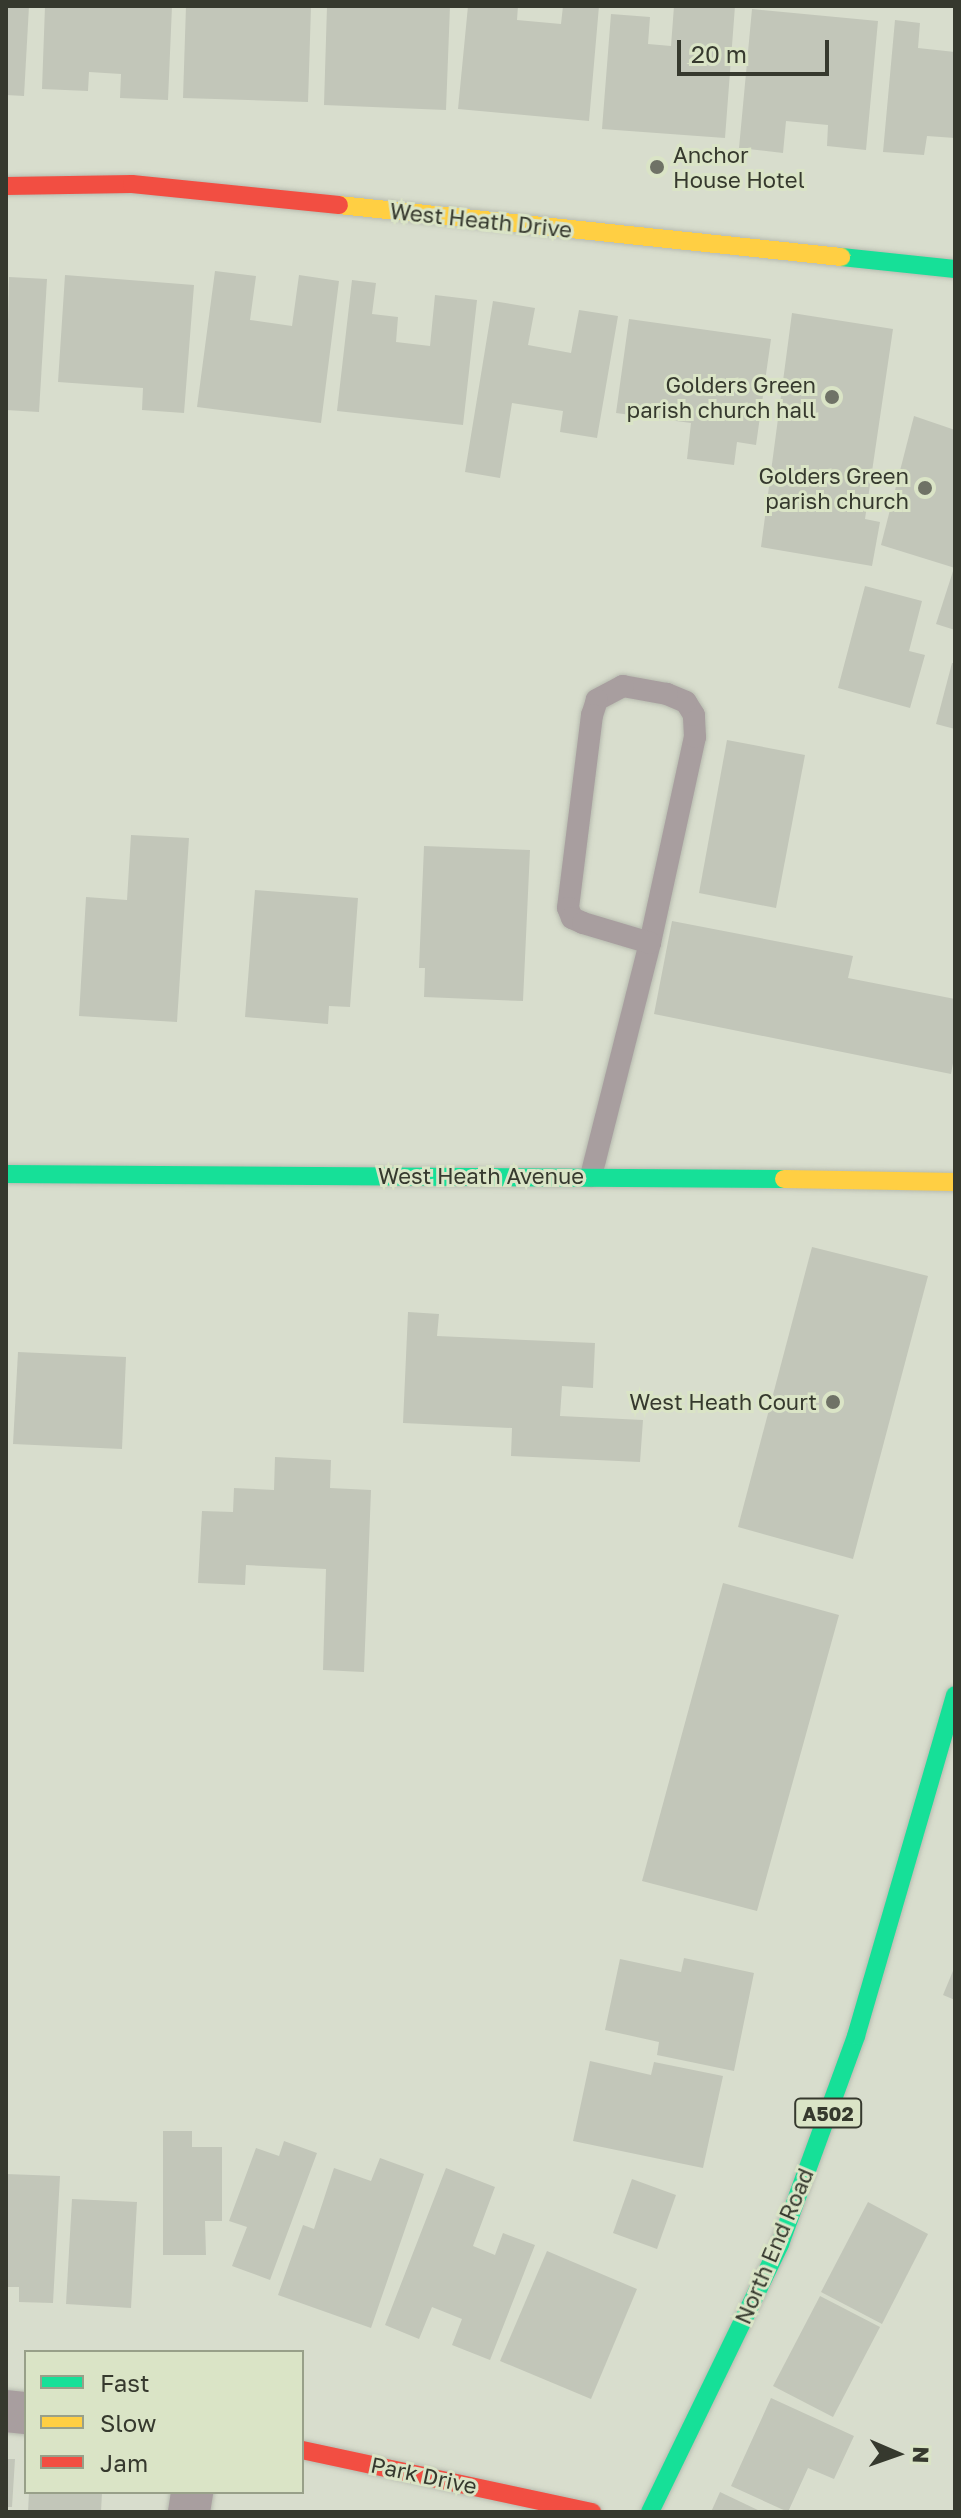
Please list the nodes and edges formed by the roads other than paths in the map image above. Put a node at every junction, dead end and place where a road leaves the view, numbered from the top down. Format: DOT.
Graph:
graph roads {
  1 [pos="6,186"];
  2 [pos="955,269"];
  3 [pos="650,943"];
  4 [pos="6,1174"];
  5 [pos="591,1176"];
  6 [pos="955,1182"];
  7 [pos="955,1695"];
  8 [pos="304,2450"];
  9 [pos="592,2512"];
  10 [pos="650,2512"];
  1 -- 2 [label="street, West Heath Drive"];
  3 -- 3 [label="lane"];
  3 -- 5 [label="lane"];
  4 -- 5 [label="street, West Heath Avenue"];
  5 -- 6 [label="street, West Heath Avenue"];
  7 -- 10 [label="street, North End Road / A502"];
  8 -- 9 [label="street, Park Drive"];
}
